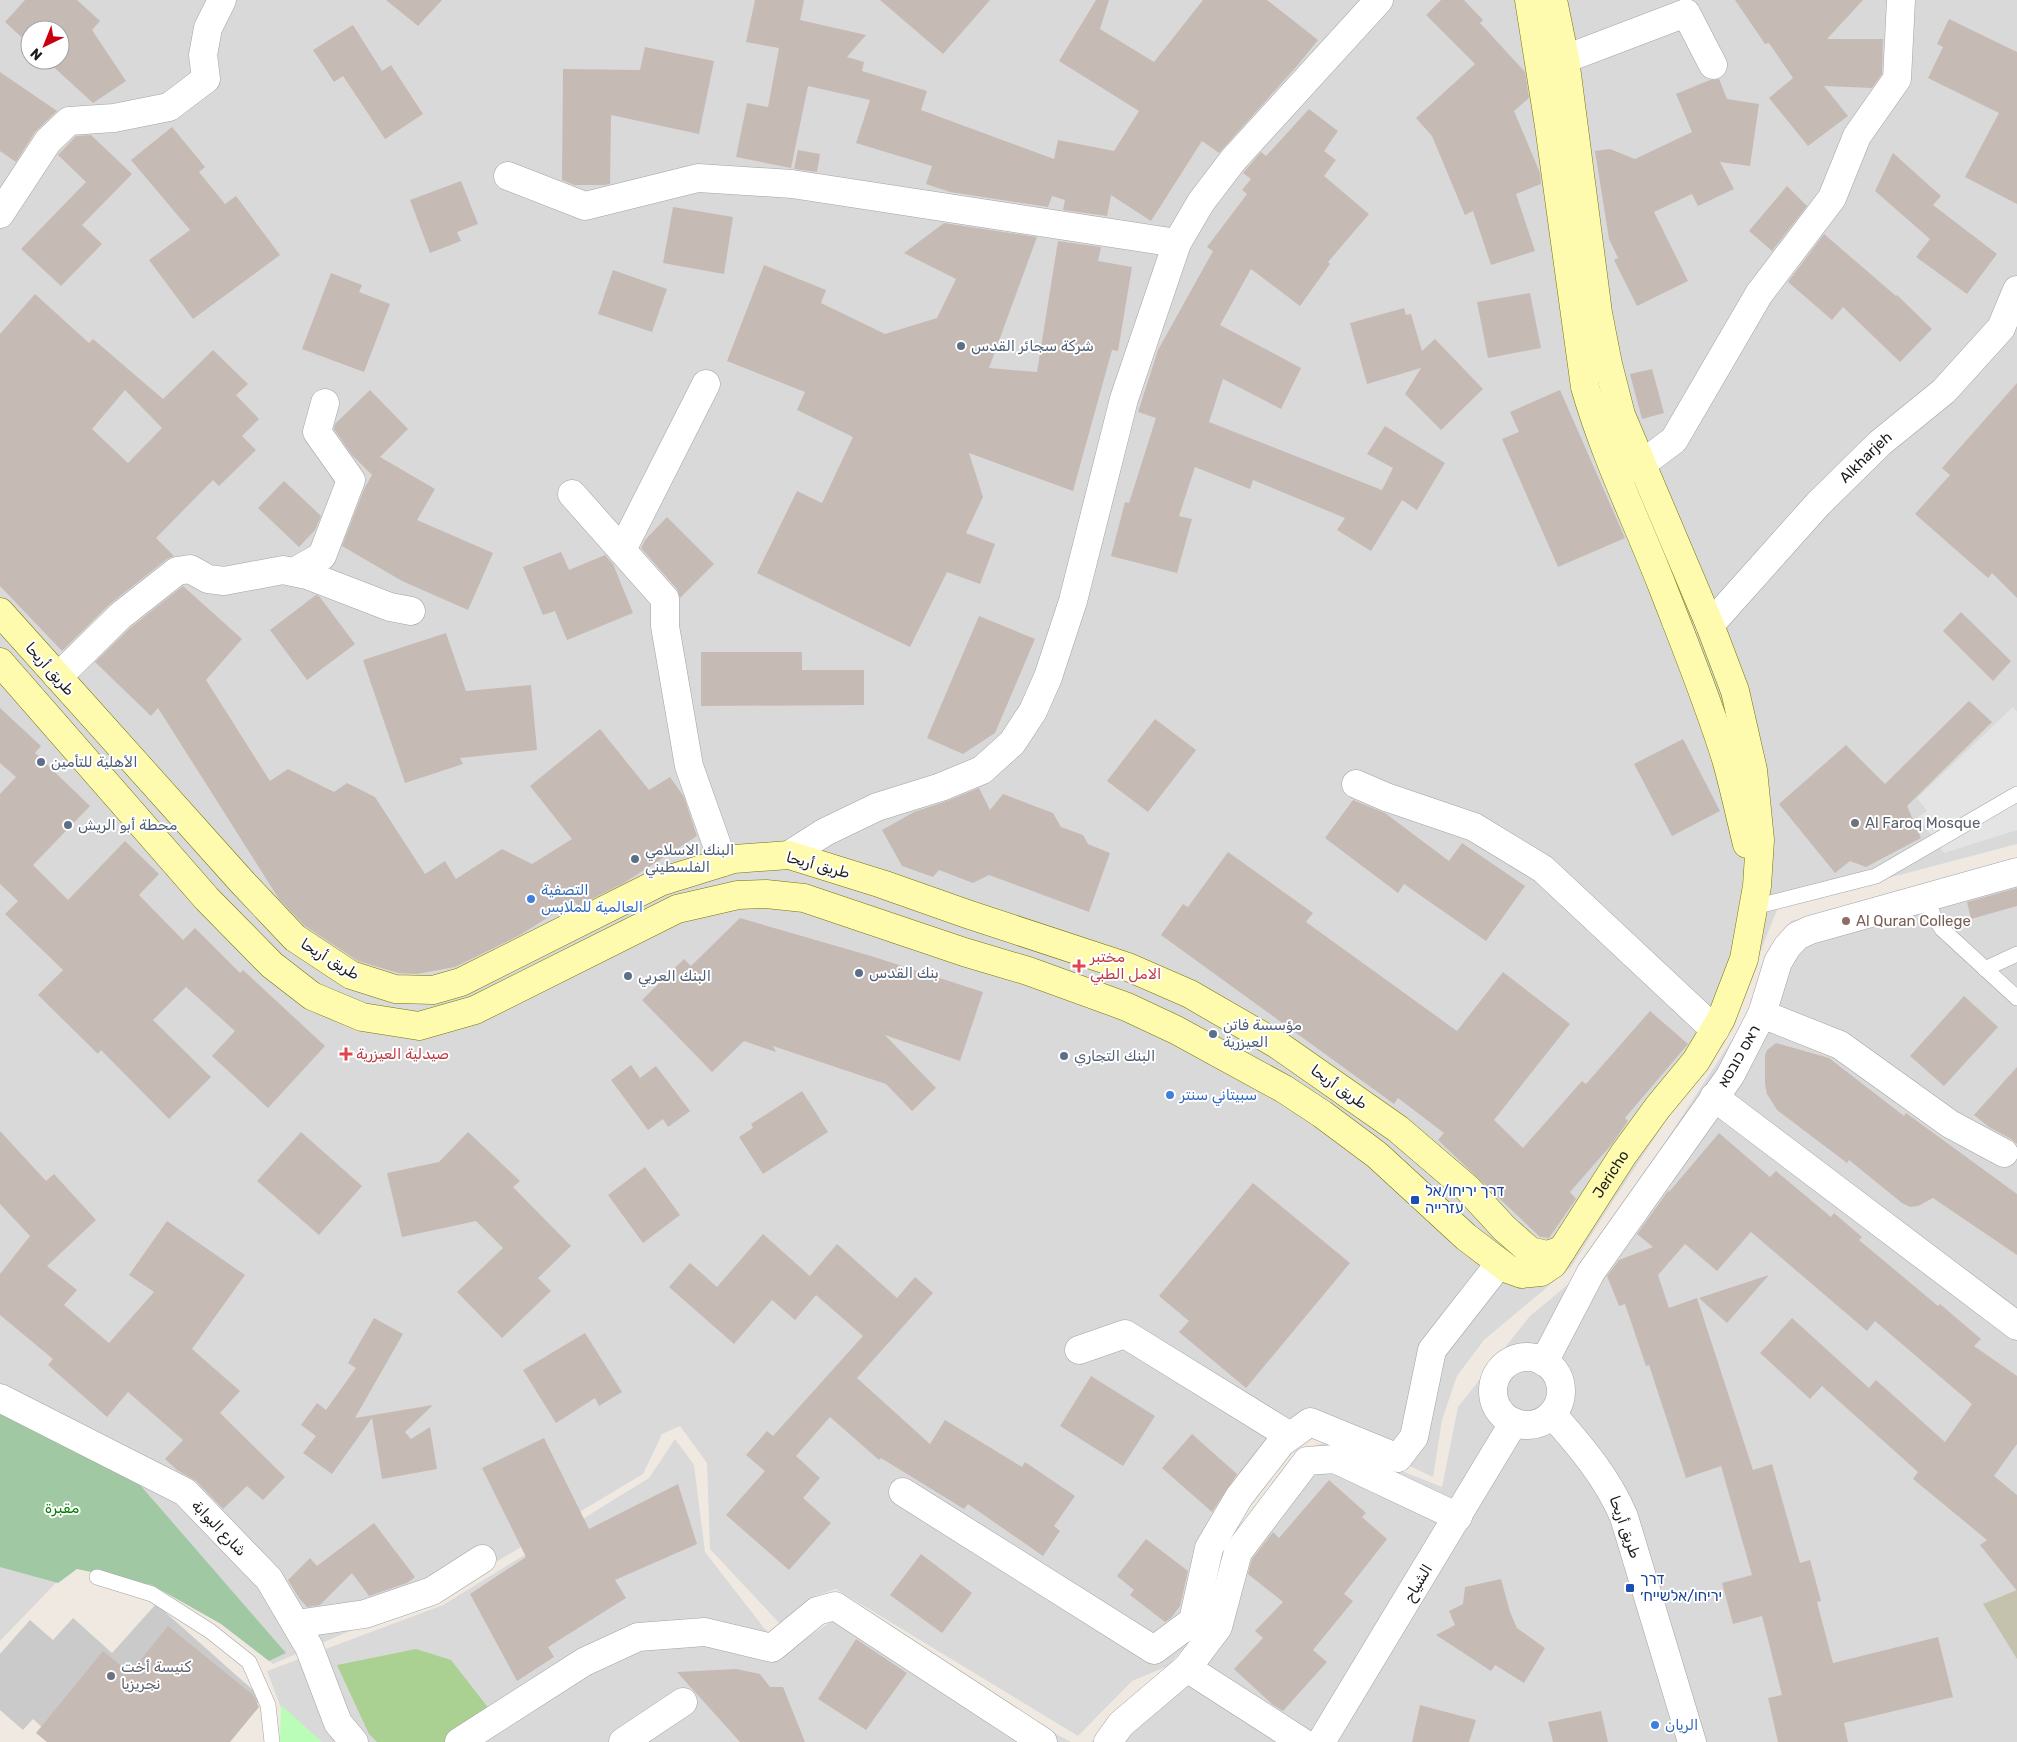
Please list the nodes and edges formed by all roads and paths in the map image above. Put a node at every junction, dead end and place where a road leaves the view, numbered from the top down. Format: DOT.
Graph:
graph roads {
  1 [pos="222,0"];
  2 [pos="1379,0"];
  3 [pos="1529,0"];
  4 [pos="1553,0"];
  5 [pos="1901,0"];
  6 [pos="1565,59"];
  7 [pos="1713,65"];
  8 [pos="508,176"];
  9 [pos="0,214"];
  10 [pos="1177,243"];
  11 [pos="2017,290"];
  12 [pos="706,384"];
  13 [pos="325,403"];
  14 [pos="1642,464"];
  15 [pos="1615,473"];
  16 [pos="572,494"];
  17 [pos="622,550"];
  18 [pos="294,572"];
  19 [pos="411,611"];
  20 [pos="0,612"];
  21 [pos="1710,625"];
  22 [pos="0,662"];
  23 [pos="58,678"];
  24 [pos="1356,784"];
  25 [pos="2017,794"];
  26 [pos="789,855"];
  27 [pos="723,862"];
  28 [pos="2017,872"];
  29 [pos="852,874"];
  30 [pos="1756,897"];
  31 [pos="1926,898"];
  32 [pos="843,910"];
  33 [pos="2017,954"];
  34 [pos="1985,969"];
  35 [pos="2017,998"];
  36 [pos="1762,1014"];
  37 [pos="1715,1030"];
  38 [pos="1714,1097"];
  39 [pos="1398,1128"];
  40 [pos="2004,1153"];
  41 [pos="1377,1154"];
  42 [pos="1562,1250"];
  43 [pos="1500,1263"];
  44 [pos="2017,1326"];
  45 [pos="1080,1350"];
  46 [pos="1544,1362"];
  47 [pos="0,1398"];
  48 [pos="1552,1414"];
  49 [pos="1514,1422"];
  50 [pos="1290,1436"];
  51 [pos="903,1492"];
  52 [pos="1458,1517"];
  53 [pos="482,1559"];
  54 [pos="97,1577"];
  55 [pos="296,1624"];
  56 [pos="1187,1668"];
  57 [pos="683,1702"];
  58 [pos="272,1742"];
  59 [pos="354,1742"];
  60 [pos="459,1742"];
  61 [pos="623,1742"];
  62 [pos="1043,1742"];
  63 [pos="1108,1742"];
  64 [pos="1302,1742"];
  65 [pos="1321,1742"];
  66 [pos="1692,1742"];
  1 -- 9 [label="street"];
  2 -- 10 [label="street"];
  3 -- 15 [label="main road"];
  4 -- 6 [label="main road, Jericho"];
  5 -- 14 [label="street"];
  6 -- 7 [label="street"];
  6 -- 14 [label="main road, Jericho"];
  8 -- 10 [label="street"];
  10 -- 26 [label="street"];
  11 -- 21 [label="street, Alkharjeh"];
  12 -- 17 [label="street"];
  13 -- 18 [label="street"];
  14 -- 15 [label="street"];
  14 -- 21 [label="main road, Jericho"];
  15 -- 30 [label="main road"];
  16 -- 17 [label="street"];
  17 -- 27 [label="street"];
  18 -- 19 [label="street"];
  18 -- 23 [label="street"];
  20 -- 23 [label="main road, طريق أريحا"];
  21 -- 30 [label="main road, Jericho"];
  22 -- 32 [label="main road"];
  23 -- 27 [label="main road, طريق أريحا"];
  24 -- 37 [label="street"];
  25 -- 30 [label="lane"];
  26 -- 27 [label="main road, طريق أريحا"];
  26 -- 29 [label="main road, طريق أريحا"];
  28 -- 31 [label="street, ראס כובסא"];
  29 -- 32 [label="main road"];
  29 -- 39 [label="main road, طريق أريحا"];
  30 -- 37 [label="main road, Jericho"];
  31 -- 34 [label="lane"];
  31 -- 36 [label="street, ראס כובסא"];
  32 -- 41 [label="main road"];
  33 -- 34 [label="lane"];
  34 -- 35 [label="lane"];
  36 -- 38 [label="street, ראס כובסא"];
  36 -- 40 [label="street"];
  37 -- 42 [label="main road, Jericho"];
  38 -- 44 [label="street"];
  38 -- 46 [label="street, ראס כובסא"];
  39 -- 41 [label="main road"];
  39 -- 42 [label="main road, طريق أريحا"];
  41 -- 43 [label="main road, Jericho"];
  42 -- 43 [label="main road, Jericho"];
  43 -- 50 [label="street"];
  45 -- 50 [label="street"];
  46 -- 48 [label="street"];
  46 -- 49 [label="street"];
  47 -- 55 [label="street, شارع البوابة"];
  48 -- 49 [label="street"];
  48 -- 66 [label="street, طريق أريحا"];
  49 -- 52 [label="street, الشياح"];
  50 -- 51 [label="street"];
  52 -- 56 [label="street"];
  52 -- 65 [label="street, الشياح"];
  53 -- 55 [label="street"];
  54 -- 58 [label="lane"];
  55 -- 59 [label="street, شارع البوابة"];
  56 -- 63 [label="street"];
  56 -- 64 [label="street"];
  57 -- 61 [label="street"];
  60 -- 62 [label="street"];
}
